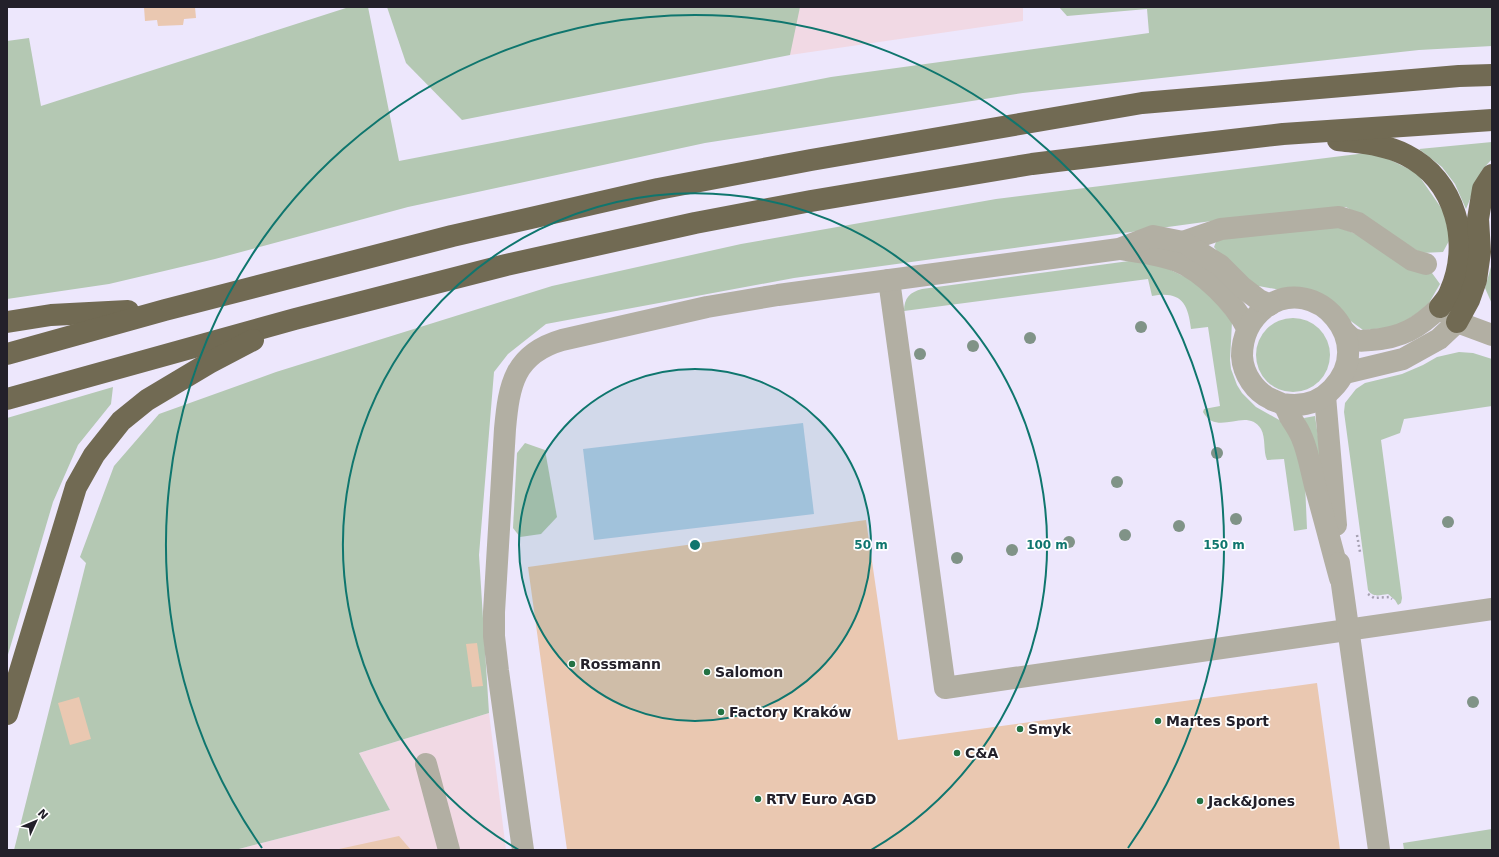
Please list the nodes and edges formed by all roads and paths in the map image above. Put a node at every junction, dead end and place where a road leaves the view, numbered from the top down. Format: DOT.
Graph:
graph roads {
  1 [pos="1492,75"];
  2 [pos="1492,120"];
  3 [pos="1283,134"];
  4 [pos="1492,174"];
  5 [pos="1183,242"];
  6 [pos="1119,249"];
  7 [pos="1426,264"];
  8 [pos="889,280"];
  9 [pos="1270,305"];
  10 [pos="1440,307"];
  11 [pos="165,310"];
  12 [pos="295,319"];
  13 [pos="7,322"];
  14 [pos="1457,322"];
  15 [pos="1247,328"];
  16 [pos="1346,333"];
  17 [pos="1492,335"];
  18 [pos="7,354"];
  19 [pos="1345,373"];
  20 [pos="1325,396"];
  21 [pos="7,399"];
  22 [pos="1283,404"];
  23 [pos="1357,529"];
  24 [pos="1361,560"];
  25 [pos="1340,578"];
  26 [pos="1365,591"];
  27 [pos="1394,602"];
  28 [pos="1492,610"];
  29 [pos="1348,631"];
  30 [pos="7,714"];
  31 [pos="426,764"];
  32 [pos="449,850"];
  33 [pos="523,850"];
  34 [pos="1379,850"];
  1 -- 11 [label="highway"];
  2 -- 3 [label="highway"];
  3 -- 10 [label="highway"];
  3 -- 12 [label="highway"];
  4 -- 14 [label="highway"];
  5 -- 6 [label="street"];
  5 -- 7 [label="street"];
  5 -- 9 [label="street"];
  6 -- 8 [label="street"];
  6 -- 15 [label="street"];
  8 -- 29 [label="street"];
  8 -- 33 [label="street"];
  9 -- 15 [label="street"];
  9 -- 16 [label="street"];
  10 -- 14 [label="street"];
  10 -- 16 [label="street"];
  11 -- 13 [label="highway"];
  11 -- 18 [label="highway"];
  12 -- 21 [label="highway"];
  12 -- 30 [label="highway"];
  14 -- 17 [label="street"];
  14 -- 19 [label="street"];
  15 -- 22 [label="street"];
  16 -- 19 [label="street"];
  19 -- 20 [label="street"];
  20 -- 22 [label="street"];
  20 -- 25 [label="street"];
  22 -- 25 [label="street"];
  23 -- 24 [label="path"];
  25 -- 29 [label="street"];
  26 -- 27 [label="path"];
  28 -- 29 [label="street"];
  29 -- 34 [label="street"];
  31 -- 32 [label="street"];
}
